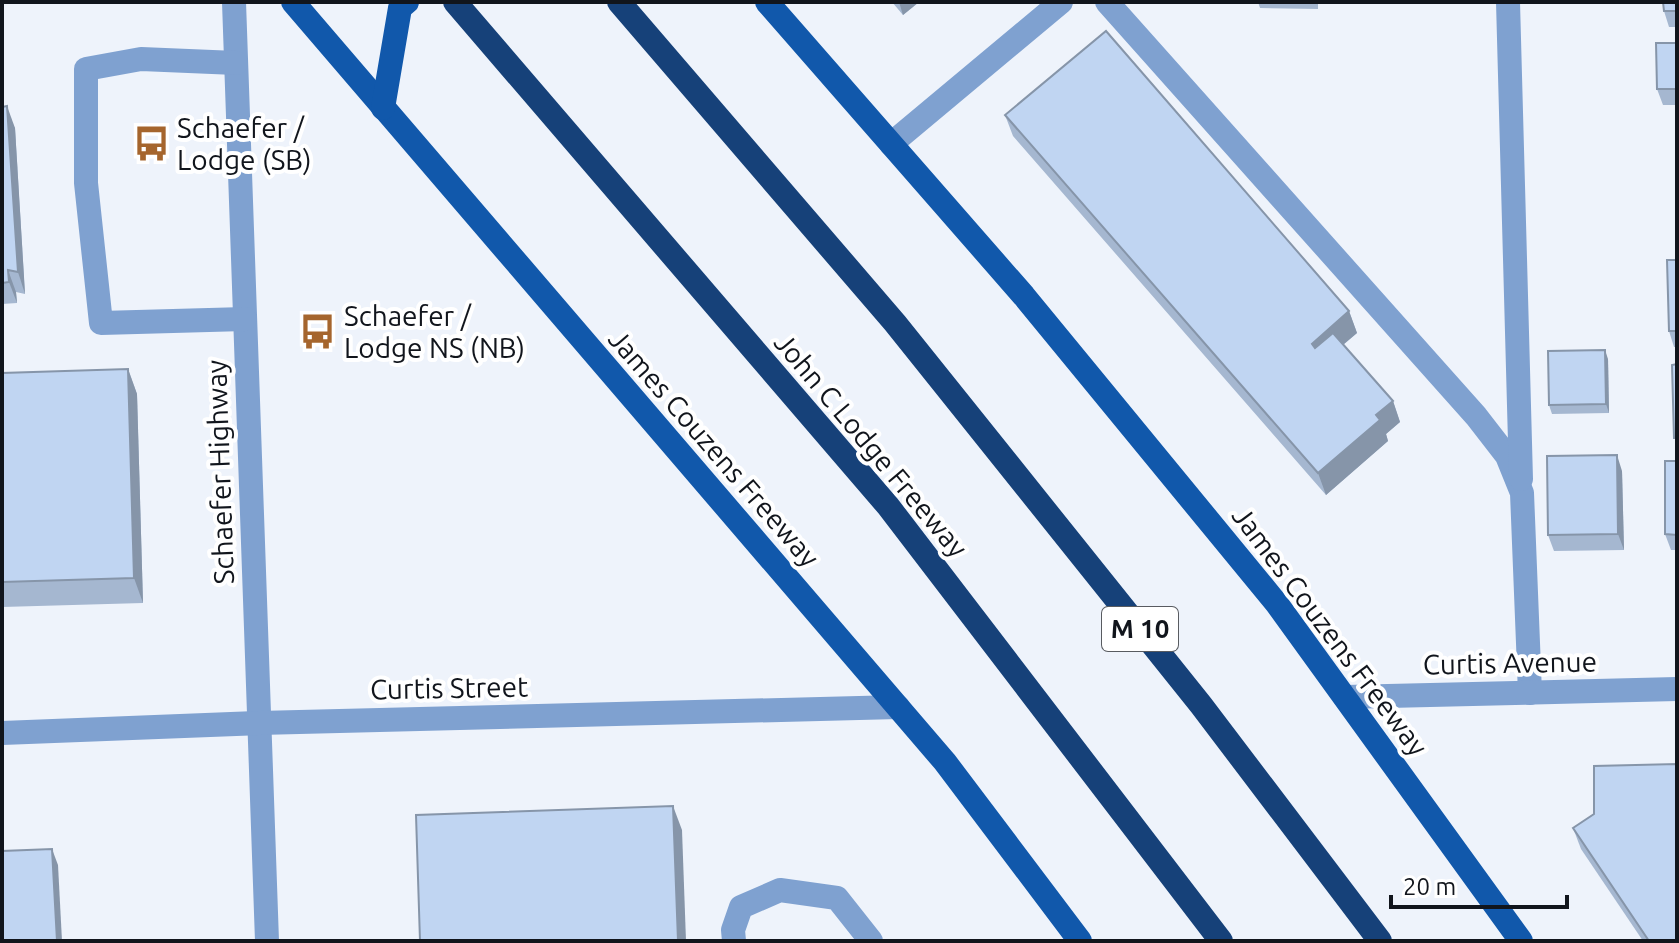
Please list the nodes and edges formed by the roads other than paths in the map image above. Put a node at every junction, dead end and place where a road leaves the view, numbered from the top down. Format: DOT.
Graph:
graph roads {
  1 [pos="234,2"];
  2 [pos="293,2"];
  3 [pos="455,2"];
  4 [pos="619,2"];
  5 [pos="767,2"];
  6 [pos="1061,2"];
  7 [pos="1107,2"];
  8 [pos="1508,2"];
  9 [pos="404,5"];
  10 [pos="236,63"];
  11 [pos="383,108"];
  12 [pos="891,144"];
  13 [pos="245,319"];
  14 [pos="1522,493"];
  15 [pos="1677,689"];
  16 [pos="1530,693"];
  17 [pos="1345,697"];
  18 [pos="898,707"];
  19 [pos="259,723"];
  20 [pos="2,733"];
  21 [pos="267,941"];
  22 [pos="734,941"];
  23 [pos="871,941"];
  24 [pos="1080,941"];
  25 [pos="1221,941"];
  26 [pos="1380,941"];
  27 [pos="1521,941"];
  1 -- 10 [label="street, Schaefer Highway"];
  2 -- 11 [label="main road, James Couzens Freeway"];
  3 -- 25 [label="highway, John C Lodge Freeway"];
  4 -- 26 [label="highway, M 10"];
  5 -- 12 [label="main road, James Couzens Freeway"];
  6 -- 12 [label="street"];
  7 -- 14 [label="street"];
  8 -- 14 [label="street"];
  9 -- 11 [label="main road"];
  10 -- 13 [label="street, Schaefer Highway"];
  10 -- 13 [label="street"];
  11 -- 18 [label="main road, James Couzens Freeway"];
  12 -- 17 [label="main road, James Couzens Freeway"];
  13 -- 19 [label="street, Schaefer Highway"];
  14 -- 16 [label="street"];
  15 -- 16 [label="street, Curtis Avenue"];
  16 -- 17 [label="street, Curtis Avenue"];
  17 -- 27 [label="main road, James Couzens Freeway"];
  18 -- 19 [label="street, Curtis Street"];
  18 -- 24 [label="main road, James Couzens Freeway"];
  19 -- 20 [label="street, Curtis Street"];
  19 -- 21 [label="street, Schaefer Highway"];
  22 -- 23 [label="street"];
}
